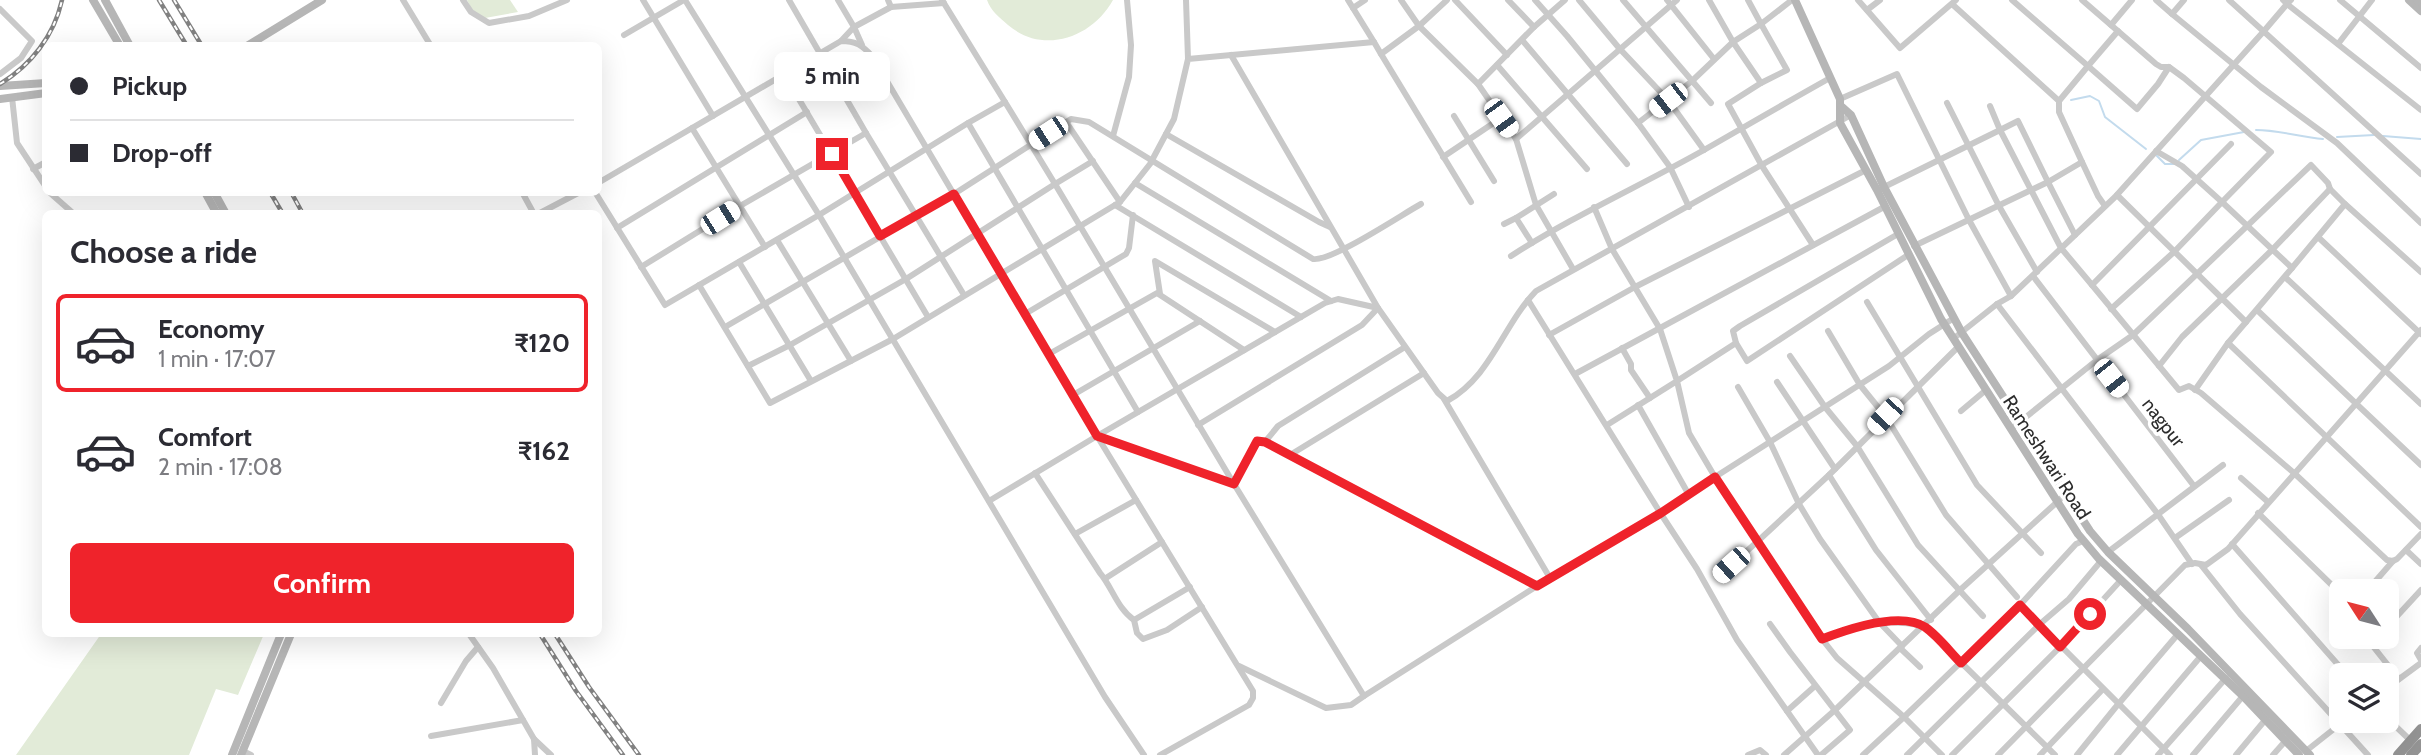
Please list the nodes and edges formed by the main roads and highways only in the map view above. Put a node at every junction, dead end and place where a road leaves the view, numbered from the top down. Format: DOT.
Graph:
graph roads {
  1 [pos="93,0"];
  2 [pos="106,0"];
  3 [pos="322,0"];
  4 [pos="1794,0"];
  5 [pos="2409,0"];
  6 [pos="2421,11"];
  7 [pos="118,42"];
  8 [pos="128,42"];
  9 [pos="254,42"];
  10 [pos="42,83"];
  11 [pos="0,86"];
  12 [pos="42,93"];
  13 [pos="0,99"];
  14 [pos="1841,103"];
  15 [pos="1881,188"];
  16 [pos="280,637"];
  17 [pos="290,637"];
  18 [pos="2227,676"];
  19 [pos="261,684"];
  20 [pos="270,688"];
  21 [pos="2421,729"];
  22 [pos="2287,738"];
  23 [pos="2415,749"];
  24 [pos="240,754"];
  25 [pos="2305,754"];
  26 [pos="2398,755"];
  1 -- 7 [label="main road"];
  2 -- 8 [label="main road"];
  3 -- 9 [label="main road"];
  4 -- 14 [label="main road"];
  5 -- 6 [label="main road"];
  10 -- 11 [label="main road"];
  12 -- 13 [label="main road"];
  14 -- 15 [label="main road"];
  14 -- 15 [label="main road, Rameshwari Road"];
  15 -- 18 [label="main road"];
  15 -- 18 [label="main road, Rameshwari Road"];
  16 -- 19 [label="main road"];
  17 -- 20 [label="main road"];
  18 -- 22 [label="main road"];
  18 -- 22 [label="main road, Rameshwari Road"];
  19 -- 20 [label="main road"];
  19 -- 24 [label="main road"];
  20 -- 24 [label="main road"];
  21 -- 23 [label="highway"];
  22 -- 25 [label="main road, Rameshwari Road"];
  23 -- 26 [label="highway"];
}
